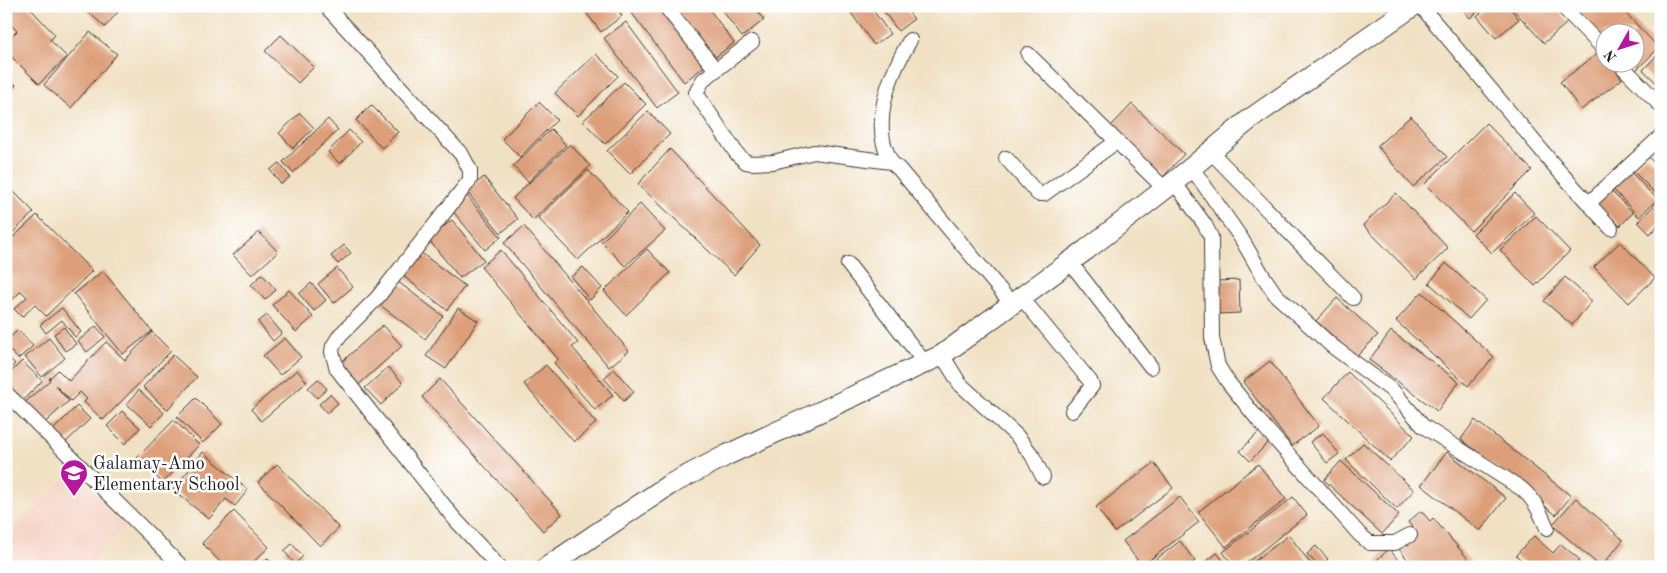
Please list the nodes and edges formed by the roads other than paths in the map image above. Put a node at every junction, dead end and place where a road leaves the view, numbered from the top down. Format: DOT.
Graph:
graph roads {
  1 [pos="326,6"];
  2 [pos="666,6"];
  3 [pos="1413,6"];
  4 [pos="1421,6"];
  5 [pos="1562,6"];
  6 [pos="1594,39"];
  7 [pos="910,40"];
  8 [pos="752,42"];
  9 [pos="1028,54"];
  10 [pos="716,70"];
  11 [pos="1628,72"];
  12 [pos="1661,106"];
  13 [pos="1661,136"];
  14 [pos="1116,142"];
  15 [pos="1212,152"];
  16 [pos="1006,158"];
  17 [pos="891,162"];
  18 [pos="1192,168"];
  19 [pos="1170,186"];
  20 [pos="1589,202"];
  21 [pos="1611,228"];
  22 [pos="1070,262"];
  23 [pos="848,264"];
  24 [pos="1353,298"];
  25 [pos="1017,300"];
  26 [pos="934,359"];
  27 [pos="1151,368"];
  28 [pos="6,393"];
  29 [pos="1072,411"];
  30 [pos="1043,477"];
  31 [pos="1547,528"];
  32 [pos="1410,535"];
  33 [pos="182,567"];
  34 [pos="499,567"];
  35 [pos="547,567"];
  1 -- 34 [label="street"];
  2 -- 10 [label="street"];
  3 -- 15 [label="street"];
  4 -- 20 [label="street"];
  5 -- 6 [label="street"];
  7 -- 17 [label="street"];
  8 -- 10 [label="street"];
  9 -- 14 [label="street"];
  10 -- 17 [label="street"];
  11 -- 12 [label="street"];
  13 -- 20 [label="street"];
  14 -- 16 [label="street"];
  14 -- 19 [label="street"];
  15 -- 18 [label="street"];
  15 -- 24 [label="street"];
  17 -- 25 [label="street"];
  18 -- 19 [label="street"];
  18 -- 31 [label="street"];
  19 -- 22 [label="street"];
  19 -- 32 [label="street"];
  20 -- 21 [label="street"];
  22 -- 25 [label="street"];
  22 -- 27 [label="street"];
  23 -- 26 [label="street"];
  25 -- 26 [label="street"];
  25 -- 29 [label="street"];
  26 -- 30 [label="street"];
  26 -- 35 [label="street"];
  28 -- 33 [label="street"];
}
